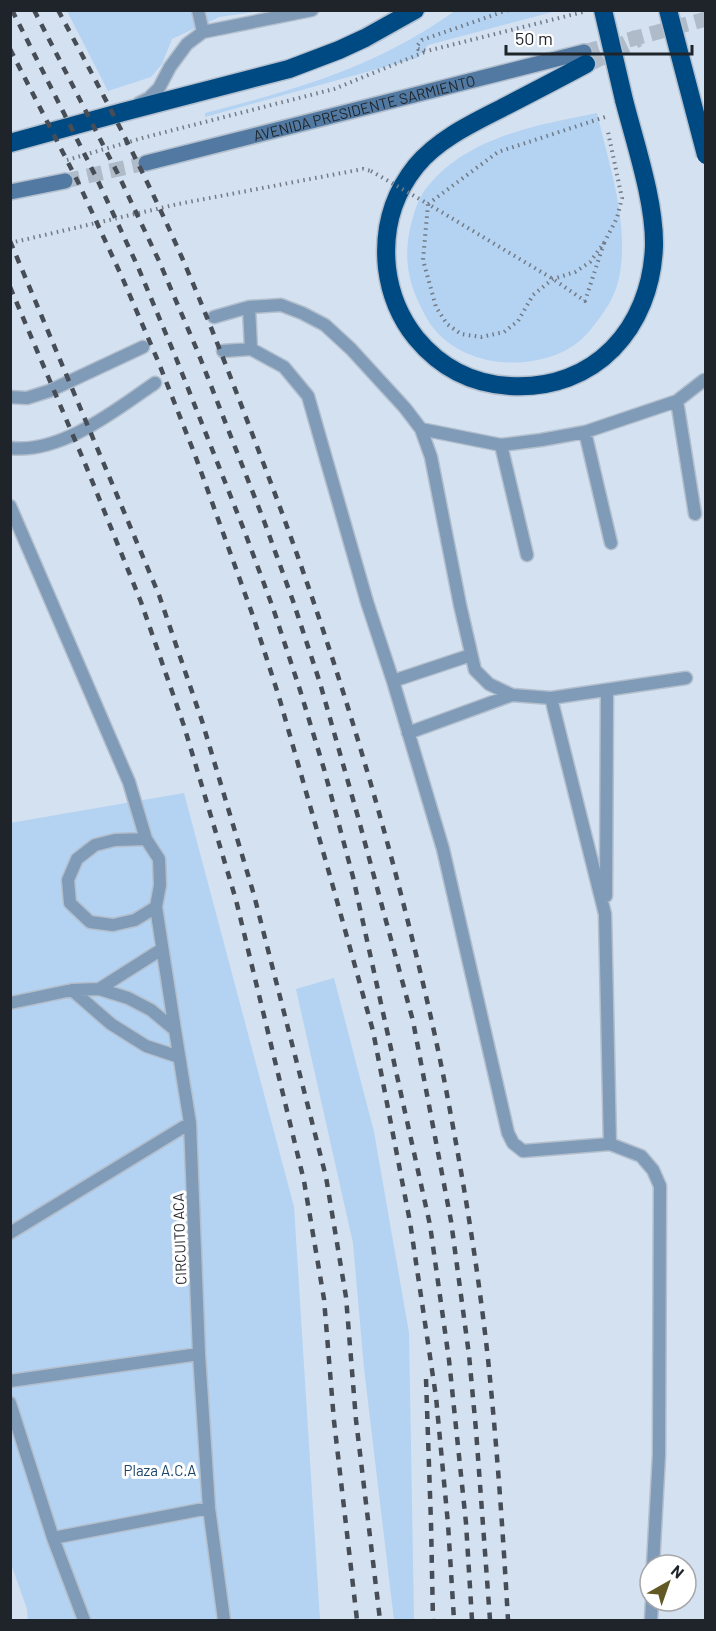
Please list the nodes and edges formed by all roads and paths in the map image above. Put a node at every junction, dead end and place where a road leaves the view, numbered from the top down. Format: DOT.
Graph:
graph roads {
  1 [pos="198,10"];
  2 [pos="312,10"];
  3 [pos="508,10"];
  4 [pos="589,10"];
  5 [pos="603,10"];
  6 [pos="669,10"];
  7 [pos="408,12"];
  8 [pos="203,32"];
  9 [pos="427,51"];
  10 [pos="585,58"];
  11 [pos="604,111"];
  12 [pos="123,112"];
  13 [pos="607,129"];
  14 [pos="10,143"];
  15 [pos="705,155"];
  16 [pos="67,160"];
  17 [pos="146,163"];
  18 [pos="65,181"];
  19 [pos="10,192"];
  20 [pos="425,203"];
  21 [pos="10,243"];
  22 [pos="604,243"];
  23 [pos="553,279"];
  24 [pos="249,306"];
  25 [pos="214,317"];
  26 [pos="143,347"];
  27 [pos="251,349"];
  28 [pos="224,351"];
  29 [pos="704,380"];
  30 [pos="155,384"];
  31 [pos="10,397"];
  32 [pos="677,401"];
  33 [pos="421,429"];
  34 [pos="585,432"];
  35 [pos="501,446"];
  36 [pos="10,448"];
  37 [pos="10,506"];
  38 [pos="695,514"];
  39 [pos="611,543"];
  40 [pos="527,555"];
  41 [pos="471,655"];
  42 [pos="686,678"];
  43 [pos="393,681"];
  44 [pos="607,690"];
  45 [pos="512,695"];
  46 [pos="550,698"];
  47 [pos="408,733"];
  48 [pos="146,839"];
  49 [pos="156,907"];
  50 [pos="605,914"];
  51 [pos="162,949"];
  52 [pos="99,989"];
  53 [pos="72,990"];
  54 [pos="10,1003"];
  55 [pos="175,1030"];
  56 [pos="179,1057"];
  57 [pos="190,1123"];
  58 [pos="610,1144"];
  59 [pos="10,1233"];
  60 [pos="199,1354"];
  61 [pos="10,1381"];
  62 [pos="10,1403"];
  63 [pos="209,1508"];
  64 [pos="53,1538"];
  65 [pos="654,1553"];
  66 [pos="84,1620"];
  67 [pos="224,1620"];
  1 -- 8 [label="lane"];
  2 -- 8 [label="lane"];
  3 -- 9 [label="path"];
  4 -- 9 [label="path"];
  5 -- 10 [label="highway, bridge"];
  6 -- 15 [label="highway, bridge"];
  7 -- 12 [label="highway"];
  8 -- 12 [label="lane"];
  9 -- 16 [label="path"];
  10 -- 17 [label="main road, AVENIDA PRESIDENTE SARMIENTO"];
  11 -- 20 [label="path"];
  12 -- 14 [label="highway"];
  13 -- 22 [label="path"];
  18 -- 19 [label="main road"];
  20 -- 21 [label="path, bridge"];
  20 -- 23 [label="path"];
  20 -- 23 [label="path"];
  22 -- 23 [label="path"];
  22 -- 23 [label="path"];
  24 -- 25 [label="lane"];
  24 -- 27 [label="lane"];
  24 -- 33 [label="lane"];
  26 -- 31 [label="lane"];
  27 -- 28 [label="lane"];
  27 -- 43 [label="lane"];
  29 -- 32 [label="lane"];
  30 -- 36 [label="lane"];
  32 -- 34 [label="lane"];
  32 -- 38 [label="lane"];
  33 -- 35 [label="lane"];
  33 -- 41 [label="lane"];
  34 -- 35 [label="lane"];
  34 -- 39 [label="lane"];
  35 -- 40 [label="lane"];
  37 -- 48 [label="lane"];
  41 -- 43 [label="lane"];
  41 -- 45 [label="lane"];
  42 -- 44 [label="lane"];
  43 -- 47 [label="lane"];
  44 -- 46 [label="lane"];
  44 -- 50 [label="lane"];
  45 -- 46 [label="lane"];
  45 -- 47 [label="lane"];
  46 -- 50 [label="lane"];
  47 -- 58 [label="lane"];
  48 -- 49 [label="lane"];
  48 -- 49 [label="lane"];
  49 -- 51 [label="lane, CIRCUITO ACA"];
  50 -- 58 [label="lane"];
  51 -- 52 [label="lane"];
  51 -- 55 [label="lane, CIRCUITO ACA"];
  52 -- 53 [label="lane"];
  52 -- 55 [label="lane"];
  53 -- 54 [label="lane"];
  53 -- 56 [label="lane"];
  55 -- 56 [label="lane, CIRCUITO ACA"];
  56 -- 57 [label="lane, CIRCUITO ACA"];
  57 -- 59 [label="lane"];
  57 -- 60 [label="lane, CIRCUITO ACA"];
  58 -- 65 [label="lane"];
  60 -- 61 [label="lane"];
  60 -- 63 [label="lane, CIRCUITO ACA"];
  62 -- 64 [label="lane"];
  63 -- 64 [label="lane"];
  63 -- 67 [label="lane, CIRCUITO ACA"];
  64 -- 66 [label="lane"];
}
